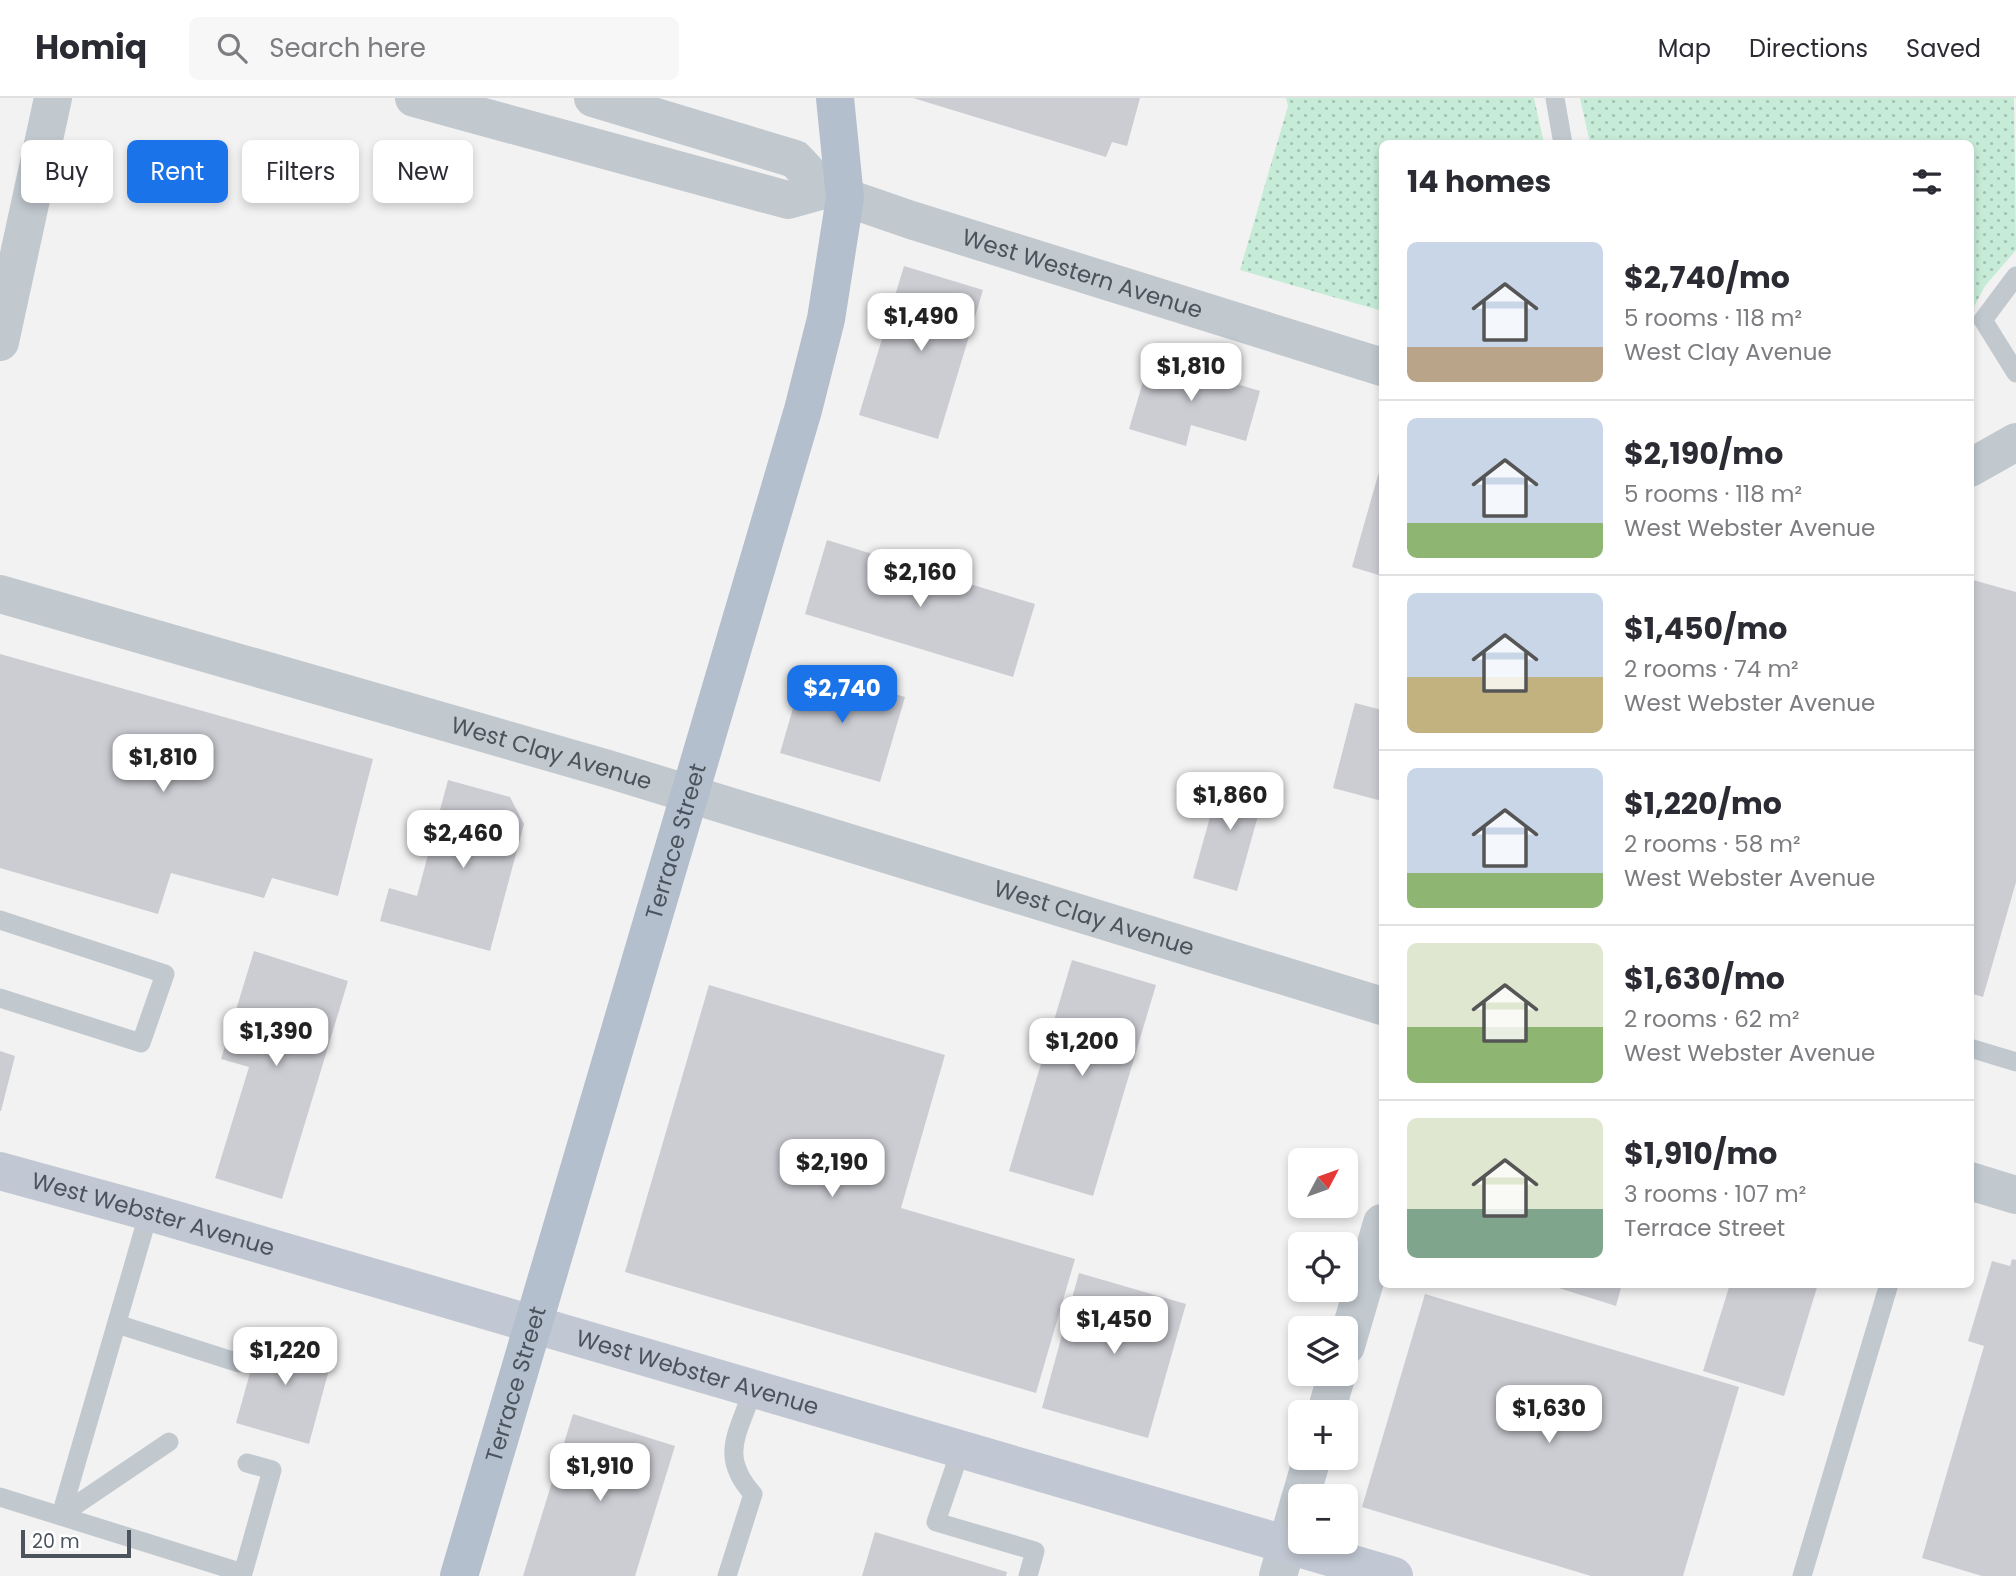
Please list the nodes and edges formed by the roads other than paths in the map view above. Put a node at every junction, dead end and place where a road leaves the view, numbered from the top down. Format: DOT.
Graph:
graph roads {
  1 [pos="53,98"];
  2 [pos="414,98"];
  3 [pos="593,98"];
  4 [pos="835,98"];
  5 [pos="1555,98"];
  6 [pos="1562,140"];
  7 [pos="834,194"];
  8 [pos="7,275"];
  9 [pos="2016,276"];
  10 [pos="0,342"];
  11 [pos="1379,367"];
  12 [pos="2016,373"];
  13 [pos="2016,442"];
  14 [pos="1974,466"];
  15 [pos="0,594"];
  16 [pos="691,794"];
  17 [pos="0,920"];
  18 [pos="0,998"];
  19 [pos="1379,1005"];
  20 [pos="1974,1049"];
  21 [pos="2016,1062"];
  22 [pos="0,1171"];
  23 [pos="1974,1182"];
  24 [pos="2016,1195"];
  25 [pos="149,1212"];
  26 [pos="1379,1233"];
  27 [pos="1888,1288"];
  28 [pos="1355,1316"];
  29 [pos="117,1324"];
  30 [pos="533,1324"];
  31 [pos="239,1363"];
  32 [pos="753,1389"];
  33 [pos="169,1442"];
  34 [pos="961,1450"];
  35 [pos="247,1463"];
  36 [pos="0,1497"];
  37 [pos="61,1515"];
  38 [pos="1288,1540"];
  39 [pos="1282,1560"];
  40 [pos="459,1576"];
  41 [pos="727,1576"];
  42 [pos="1028,1576"];
  43 [pos="1394,1576"];
  44 [pos="1802,1576"];
  1 -- 8 [label="street"];
  2 -- 7 [label="street"];
  3 -- 7 [label="street, West Western Avenue"];
  4 -- 7 [label="main road, Terrace Street"];
  5 -- 6 [label="lane"];
  7 -- 11 [label="street, West Western Avenue"];
  7 -- 16 [label="main road, Terrace Street"];
  8 -- 10 [label="street"];
  9 -- 12 [label="lane"];
  13 -- 14 [label="street"];
  15 -- 16 [label="street, West Clay Avenue"];
  16 -- 19 [label="street, West Clay Avenue"];
  16 -- 30 [label="main road, Terrace Street"];
  17 -- 18 [label="lane"];
  20 -- 21 [label="lane"];
  22 -- 25 [label="main road, West Webster Avenue"];
  23 -- 24 [label="street"];
  25 -- 29 [label="lane"];
  25 -- 30 [label="main road, West Webster Avenue"];
  26 -- 28 [label="street"];
  27 -- 44 [label="lane"];
  29 -- 31 [label="lane"];
  29 -- 37 [label="lane"];
  30 -- 32 [label="main road, West Webster Avenue"];
  30 -- 40 [label="main road, Terrace Street"];
  32 -- 34 [label="main road, West Webster Avenue"];
  32 -- 41 [label="lane"];
  33 -- 37 [label="lane"];
  34 -- 39 [label="main road, West Webster Avenue"];
  34 -- 42 [label="lane"];
  35 -- 37 [label="lane"];
  36 -- 37 [label="lane"];
  38 -- 39 [label="street"];
  39 -- 43 [label="main road, West Webster Avenue"];
}
